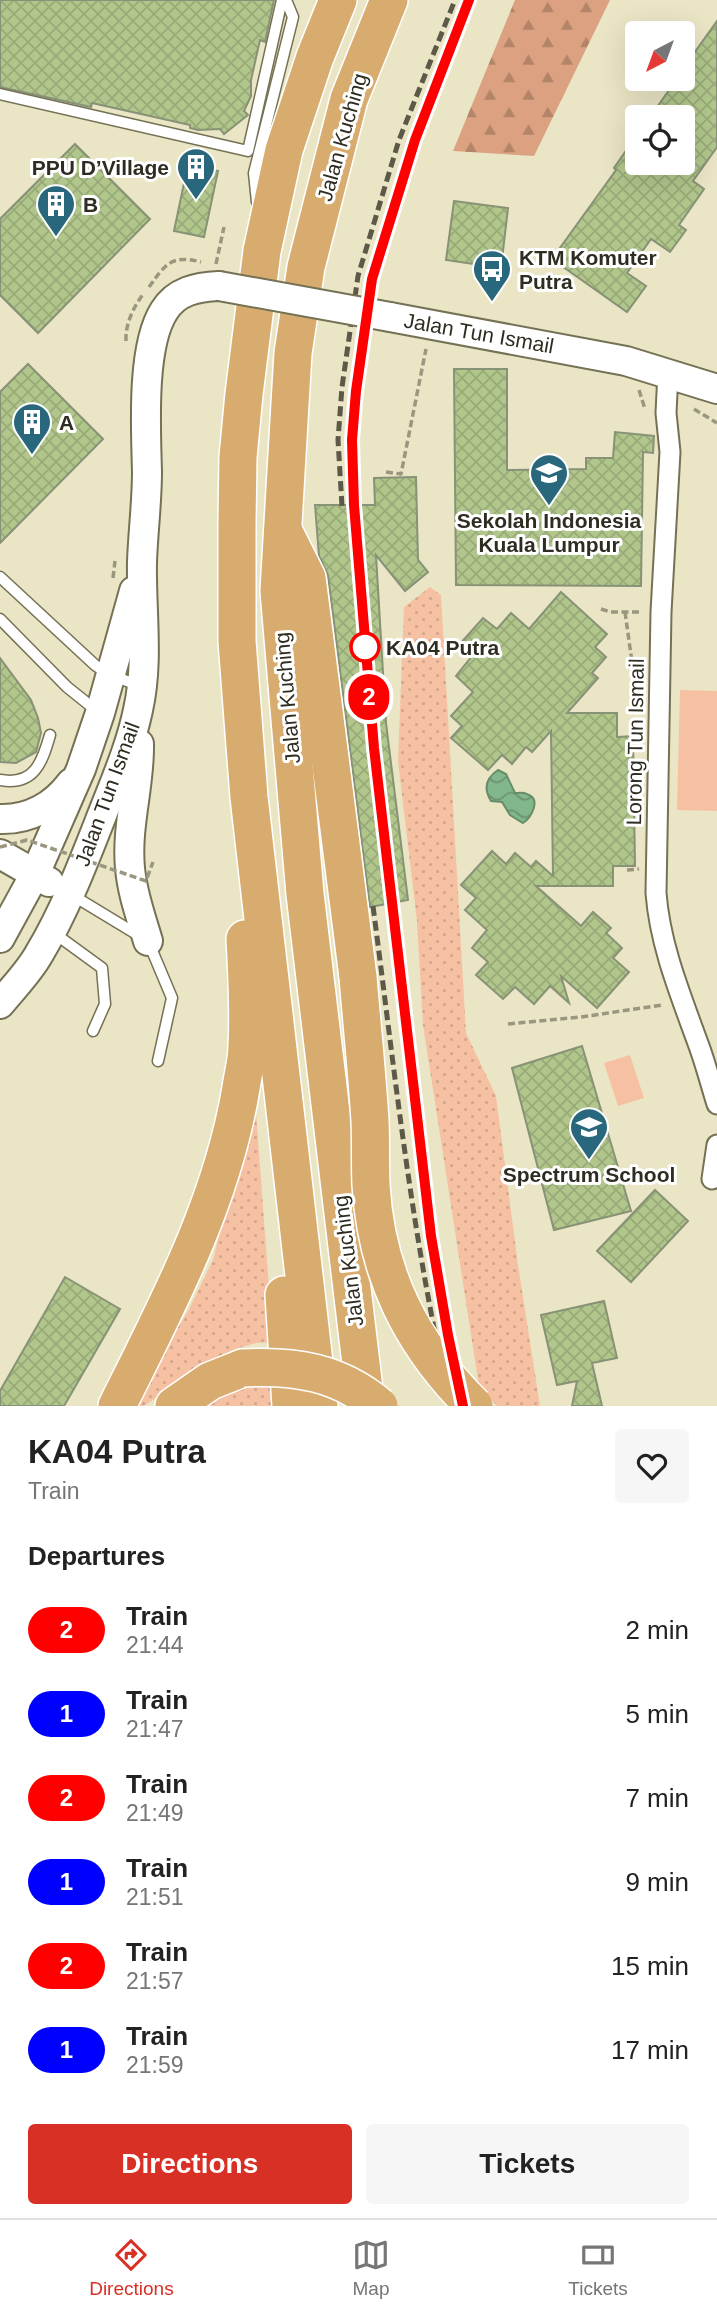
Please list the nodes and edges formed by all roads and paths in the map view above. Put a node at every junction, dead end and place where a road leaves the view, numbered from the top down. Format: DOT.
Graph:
graph roads {
  1 [pos="284,0"];
  2 [pos="311,0"];
  3 [pos="338,0"];
  4 [pos="389,0"];
  5 [pos="315,57"];
  6 [pos="0,94"];
  7 [pos="224,227"];
  8 [pos="262,251"];
  9 [pos="431,323"];
  10 [pos="126,345"];
  11 [pos="667,372"];
  12 [pos="717,389"];
  13 [pos="684,403"];
  14 [pos="717,423"];
  15 [pos="386,472"];
  16 [pos="281,526"];
  17 [pos="129,561"];
  18 [pos="0,577"];
  19 [pos="112,587"];
  20 [pos="601,609"];
  21 [pos="625,612"];
  22 [pos="661,612"];
  23 [pos="0,619"];
  24 [pos="110,675"];
  25 [pos="140,698"];
  26 [pos="640,712"];
  27 [pos="100,713"];
  28 [pos="50,735"];
  29 [pos="81,769"];
  30 [pos="0,780"];
  31 [pos="249,797"];
  32 [pos="0,819"];
  33 [pos="0,847"];
  34 [pos="0,854"];
  35 [pos="153,862"];
  36 [pos="640,869"];
  37 [pos="627,870"];
  38 [pos="36,874"];
  39 [pos="69,893"];
  40 [pos="9,902"];
  41 [pos="52,931"];
  42 [pos="0,938"];
  43 [pos="148,941"];
  44 [pos="682,999"];
  45 [pos="0,1004"];
  46 [pos="508,1024"];
  47 [pos="93,1031"];
  48 [pos="278,1042"];
  49 [pos="158,1060"];
  50 [pos="717,1104"];
  51 [pos="717,1145"];
  52 [pos="712,1179"];
  53 [pos="117,1406"];
  54 [pos="174,1406"];
  55 [pos="290,1406"];
  56 [pos="319,1406"];
  57 [pos="366,1406"];
  58 [pos="379,1406"];
  59 [pos="474,1406"];
  1 -- 6 [label="lane"];
  1 -- 8 [label="lane"];
  2 -- 5 [label="highway"];
  3 -- 5 [label="highway, Jalan Kuching"];
  4 -- 16 [label="highway, Jalan Kuching"];
  5 -- 8 [label="highway, Jalan Kuching"];
  7 -- 10 [label="path"];
  8 -- 31 [label="highway, Jalan Kuching"];
  9 -- 11 [label="street, Jalan Tun Ismail"];
  9 -- 15 [label="path"];
  9 -- 17 [label="street, Jalan Tun Ismail, bridge"];
  11 -- 12 [label="street, Jalan Tun Ismail"];
  11 -- 22 [label="street, Lorong Tun Ismail"];
  13 -- 14 [label="path"];
  16 -- 57 [label="highway, Jalan Kuching"];
  16 -- 59 [label="highway, bridge"];
  17 -- 19 [label="path"];
  17 -- 24 [label="street, Jalan Tun Ismail"];
  17 -- 25 [label="street, Jalan Tun Ismail"];
  18 -- 24 [label="lane"];
  20 -- 21 [label="path"];
  21 -- 22 [label="path"];
  21 -- 26 [label="path"];
  22 -- 44 [label="street, Lorong Tun Ismail"];
  23 -- 27 [label="lane"];
  24 -- 25 [label="lane"];
  24 -- 27 [label="street, Jalan Tun Ismail"];
  25 -- 39 [label="street, Jalan Tun Ismail"];
  25 -- 43 [label="street"];
  27 -- 29 [label="street, Jalan Tun Ismail"];
  28 -- 30 [label="lane"];
  29 -- 32 [label="street"];
  29 -- 38 [label="street, Jalan Tun Ismail"];
  31 -- 48 [label="highway, Jalan Kuching"];
  31 -- 53 [label="highway"];
  33 -- 35 [label="path, bridge"];
  34 -- 38 [label="street"];
  36 -- 37 [label="path"];
  38 -- 39 [label="street"];
  38 -- 40 [label="street, Jalan Tun Ismail"];
  39 -- 41 [label="street, Jalan Tun Ismail"];
  39 -- 43 [label="lane"];
  40 -- 41 [label="street"];
  40 -- 42 [label="street, Jalan Tun Ismail"];
  41 -- 45 [label="street, Jalan Tun Ismail"];
  41 -- 47 [label="lane"];
  43 -- 49 [label="lane"];
  44 -- 46 [label="path"];
  44 -- 50 [label="street, Lorong Tun Ismail"];
  48 -- 55 [label="highway"];
  48 -- 56 [label="highway, Jalan Kuching"];
  51 -- 52 [label="street"];
  54 -- 58 [label="highway, bridge"];
}
